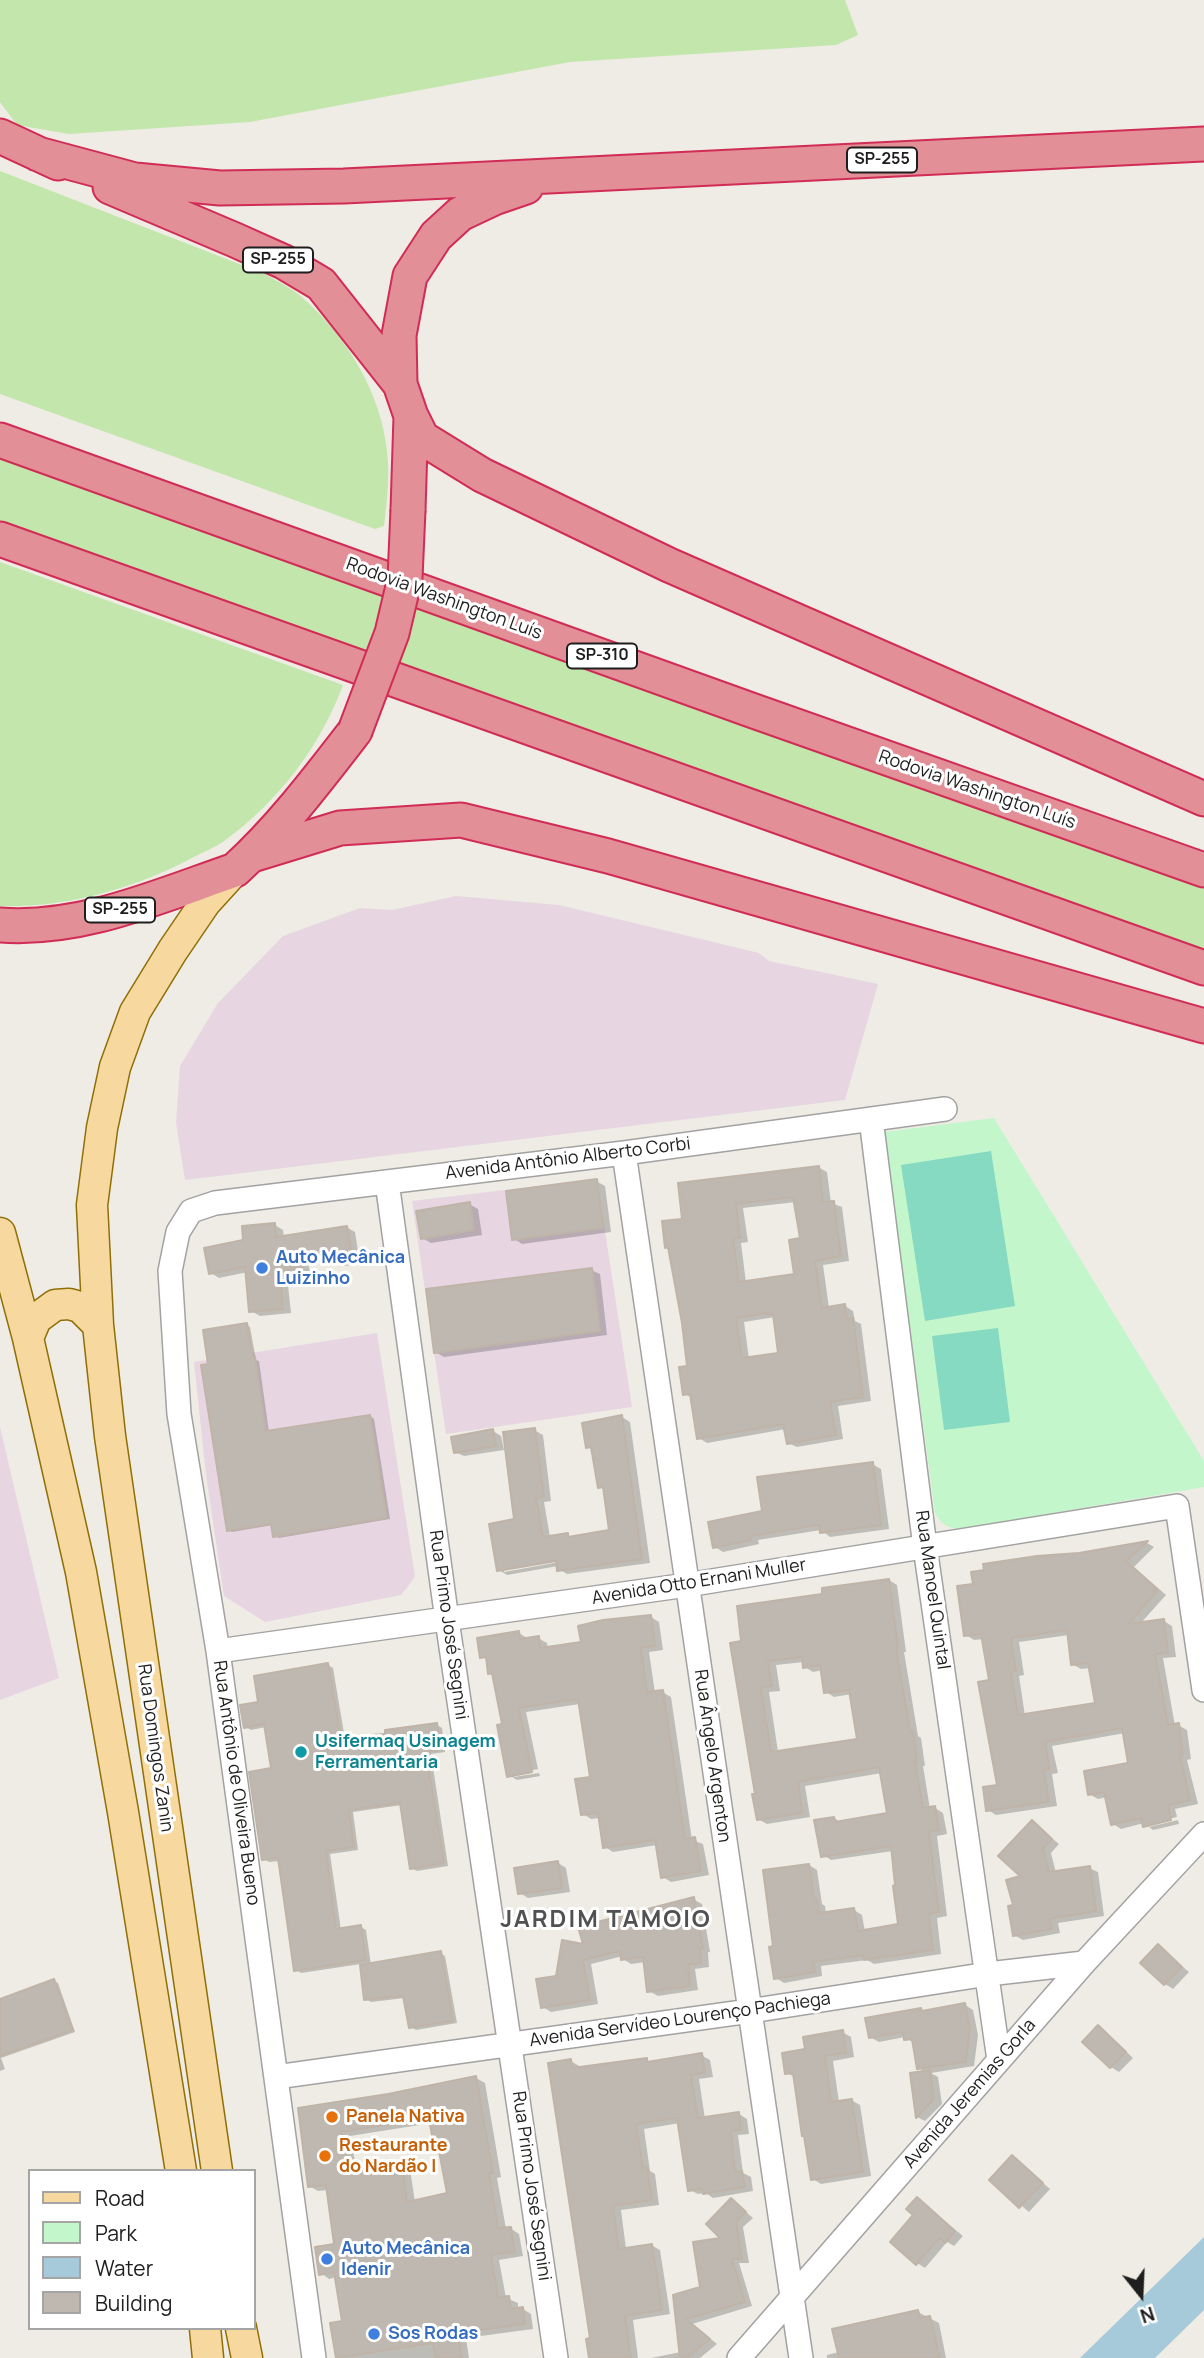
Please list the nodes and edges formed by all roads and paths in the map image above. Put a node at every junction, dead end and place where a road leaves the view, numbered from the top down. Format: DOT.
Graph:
graph roads {
  1 [pos="1,135"];
  2 [pos="1204,144"];
  3 [pos="38,154"];
  4 [pos="560,176"];
  5 [pos="400,384"];
  6 [pos="411,416"];
  7 [pos="0,440"];
  8 [pos="0,539"];
  9 [pos="1204,799"];
  10 [pos="243,862"];
  11 [pos="1204,870"];
  12 [pos="0,925"];
  13 [pos="1204,968"];
  14 [pos="1204,1026"];
  15 [pos="945,1109"];
  16 [pos="871,1119"];
  17 [pos="624,1153"];
  18 [pos="387,1182"];
  19 [pos="191,1211"];
  20 [pos="0,1233"];
  21 [pos="97,1325"];
  22 [pos="28,1338"];
  23 [pos="925,1547"];
  24 [pos="687,1585"];
  25 [pos="447,1620"];
  26 [pos="218,1651"];
  27 [pos="1204,1690"];
  28 [pos="1204,1833"];
  29 [pos="1084,1963"];
  30 [pos="988,1974"];
  31 [pos="750,2011"];
  32 [pos="511,2045"];
  33 [pos="999,2060"];
  34 [pos="276,2077"];
  35 [pos="181,2169"];
  36 [pos="217,2169"];
  37 [pos="792,2299"];
  38 [pos="205,2330"];
  39 [pos="241,2330"];
  40 [pos="208,2358"];
  41 [pos="247,2358"];
  42 [pos="314,2358"];
  43 [pos="556,2358"];
  44 [pos="739,2358"];
  45 [pos="801,2358"];
  1 -- 3 [label="highway, SP-255"];
  2 -- 4 [label="highway, SP-255"];
  3 -- 4 [label="highway, SP-255"];
  3 -- 5 [label="highway, SP-255"];
  4 -- 5 [label="highway, SP-255"];
  5 -- 6 [label="highway, SP-255"];
  6 -- 9 [label="highway"];
  6 -- 10 [label="highway, SP-255, bridge"];
  7 -- 11 [label="highway, Rodovia Washington Luís / SP-310"];
  8 -- 13 [label="highway"];
  10 -- 12 [label="highway, SP-255"];
  10 -- 14 [label="highway"];
  10 -- 21 [label="main road, Rua Domingos Zanin"];
  15 -- 16 [label="street, Avenida Antônio Alberto Corbi"];
  16 -- 17 [label="street, Avenida Antônio Alberto Corbi"];
  16 -- 23 [label="street, Rua Manoel Quintal"];
  17 -- 18 [label="street, Avenida Antônio Alberto Corbi"];
  17 -- 24 [label="street, Rua Ângelo Argenton"];
  18 -- 19 [label="street, Avenida Antônio Alberto Corbi"];
  18 -- 25 [label="street, Rua Primo José Segnini"];
  19 -- 26 [label="street, Rua Antônio de Oliveira Bueno"];
  20 -- 22 [label="main road"];
  21 -- 22 [label="main road"];
  21 -- 36 [label="main road, Rua Domingos Zanin"];
  22 -- 35 [label="main road"];
  23 -- 24 [label="street, Avenida Otto Ernani Muller"];
  23 -- 27 [label="street, Avenida Otto Ernani Muller"];
  23 -- 30 [label="street, Rua Manoel Quintal"];
  24 -- 25 [label="street, Avenida Otto Ernani Muller"];
  24 -- 31 [label="street, Rua Ângelo Argenton"];
  25 -- 26 [label="street, Avenida Otto Ernani Muller"];
  25 -- 32 [label="street, Rua Primo José Segnini"];
  26 -- 34 [label="street, Rua Antônio de Oliveira Bueno"];
  28 -- 29 [label="street, Avenida Jeremias Gorla"];
  29 -- 30 [label="street, Avenida Servídeo Lourenço Pachiega"];
  29 -- 33 [label="street, Avenida Jeremias Gorla"];
  30 -- 31 [label="street, Avenida Servídeo Lourenço Pachiega"];
  30 -- 33 [label="street, Rua Manoel Quintal"];
  31 -- 32 [label="street, Avenida Servídeo Lourenço Pachiega"];
  31 -- 37 [label="street, Rua Ângelo Argenton"];
  32 -- 34 [label="street, Avenida Servídeo Lourenço Pachiega"];
  32 -- 43 [label="street, Rua Primo José Segnini"];
  33 -- 37 [label="street, Avenida Jeremias Gorla"];
  34 -- 42 [label="street, Rua Antônio de Oliveira Bueno"];
  37 -- 44 [label="street, Avenida Jeremias Gorla"];
  37 -- 45 [label="street, Rua Ângelo Argenton"];
  38 -- 40 [label="main road"];
  39 -- 41 [label="main road"];
}
